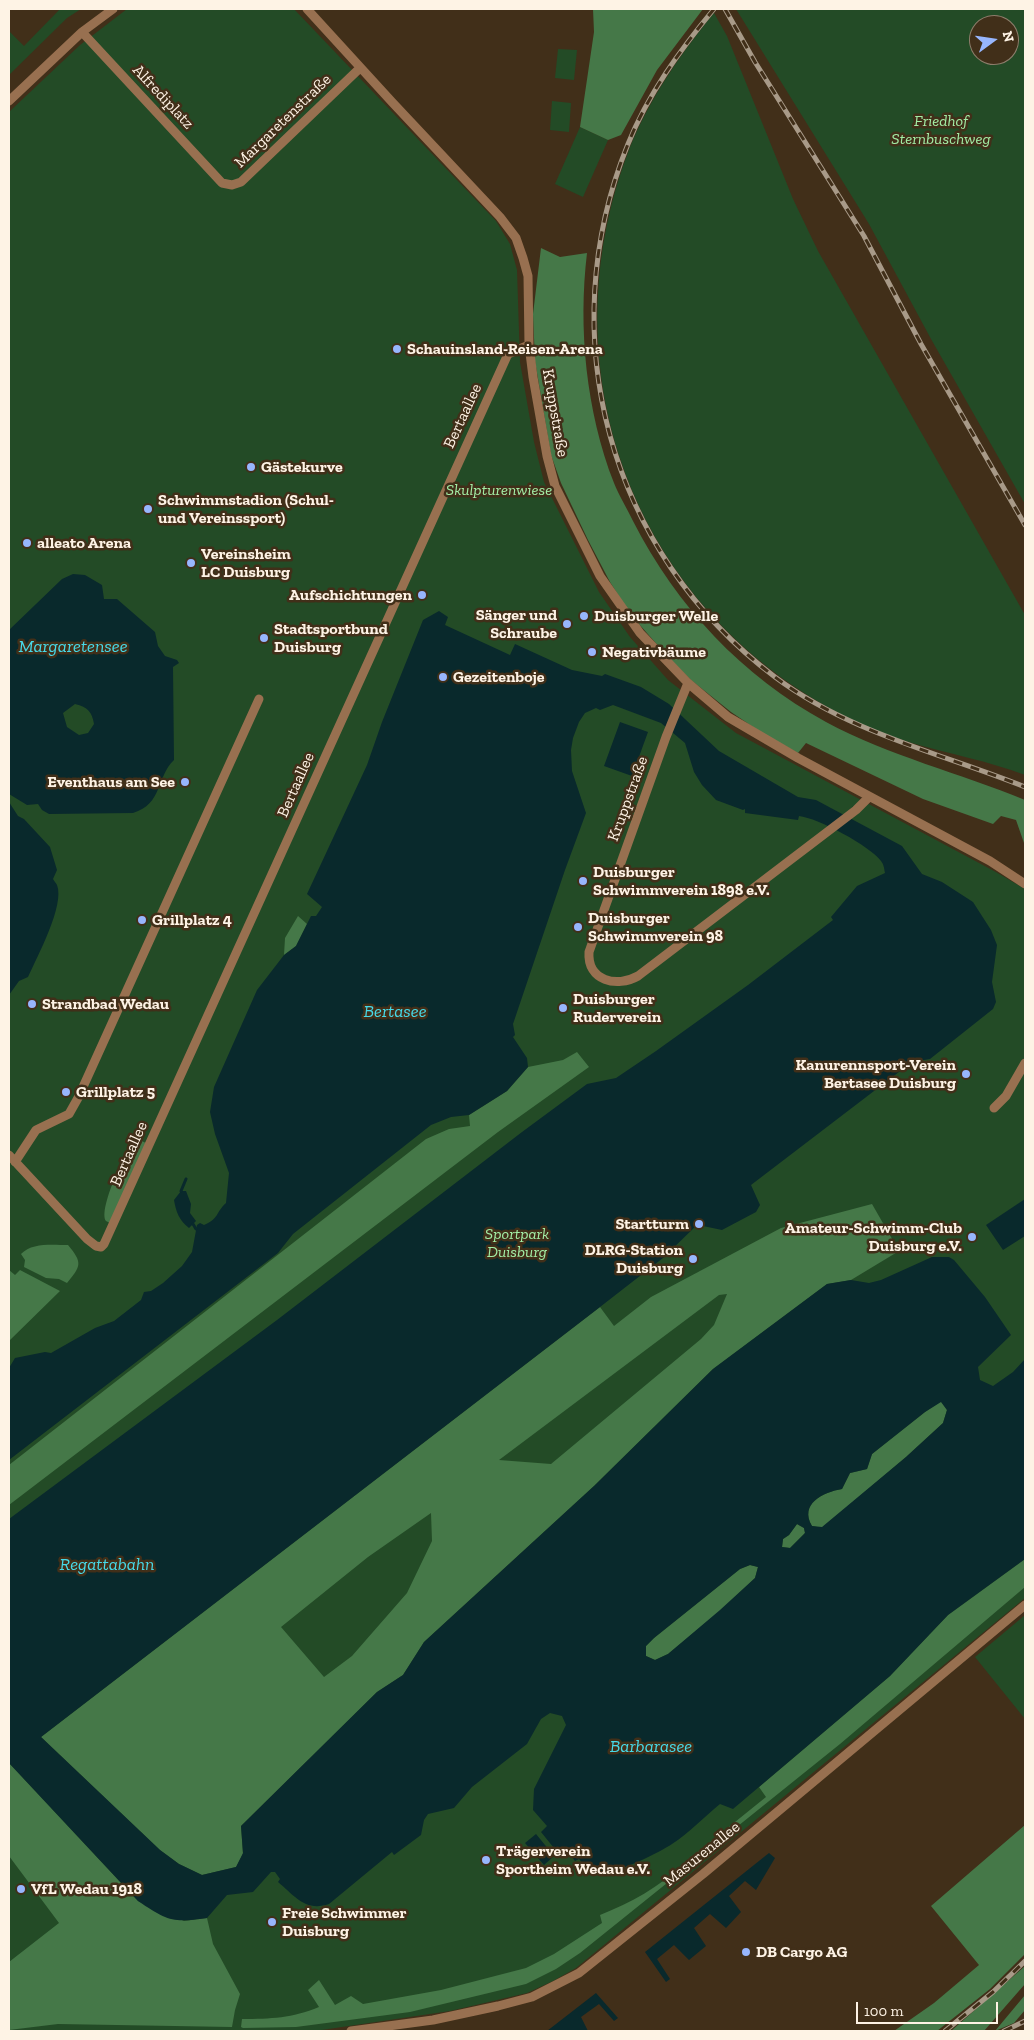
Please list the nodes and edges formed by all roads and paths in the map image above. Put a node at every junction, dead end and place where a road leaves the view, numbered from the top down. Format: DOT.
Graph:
graph roads {
  1 [pos="113,9"];
  2 [pos="308,9"];
  3 [pos="82,32"];
  4 [pos="360,68"];
  5 [pos="9,101"];
  6 [pos="222,183"];
  7 [pos="529,346"];
  8 [pos="688,683"];
  9 [pos="259,699"];
  10 [pos="869,797"];
  11 [pos="1025,884"];
  12 [pos="1025,1062"];
  13 [pos="994,1108"];
  14 [pos="12,1158"];
  15 [pos="1025,1605"];
  16 [pos="351,2031"];
  1 -- 3 [label="street"];
  2 -- 4 [label="street, Kruppstraße"];
  3 -- 5 [label="street"];
  3 -- 6 [label="street, Alfrediplatz"];
  4 -- 6 [label="street, Margaretenstraße"];
  4 -- 7 [label="street, Kruppstraße"];
  7 -- 8 [label="street, Kruppstraße"];
  7 -- 14 [label="street, Bertaallee"];
  8 -- 10 [label="street, Kruppstraße"];
  8 -- 10 [label="street, Kruppstraße"];
  9 -- 14 [label="street"];
  10 -- 11 [label="street, Kruppstraße"];
  12 -- 13 [label="street"];
  15 -- 16 [label="street, Masurenallee"];
}
